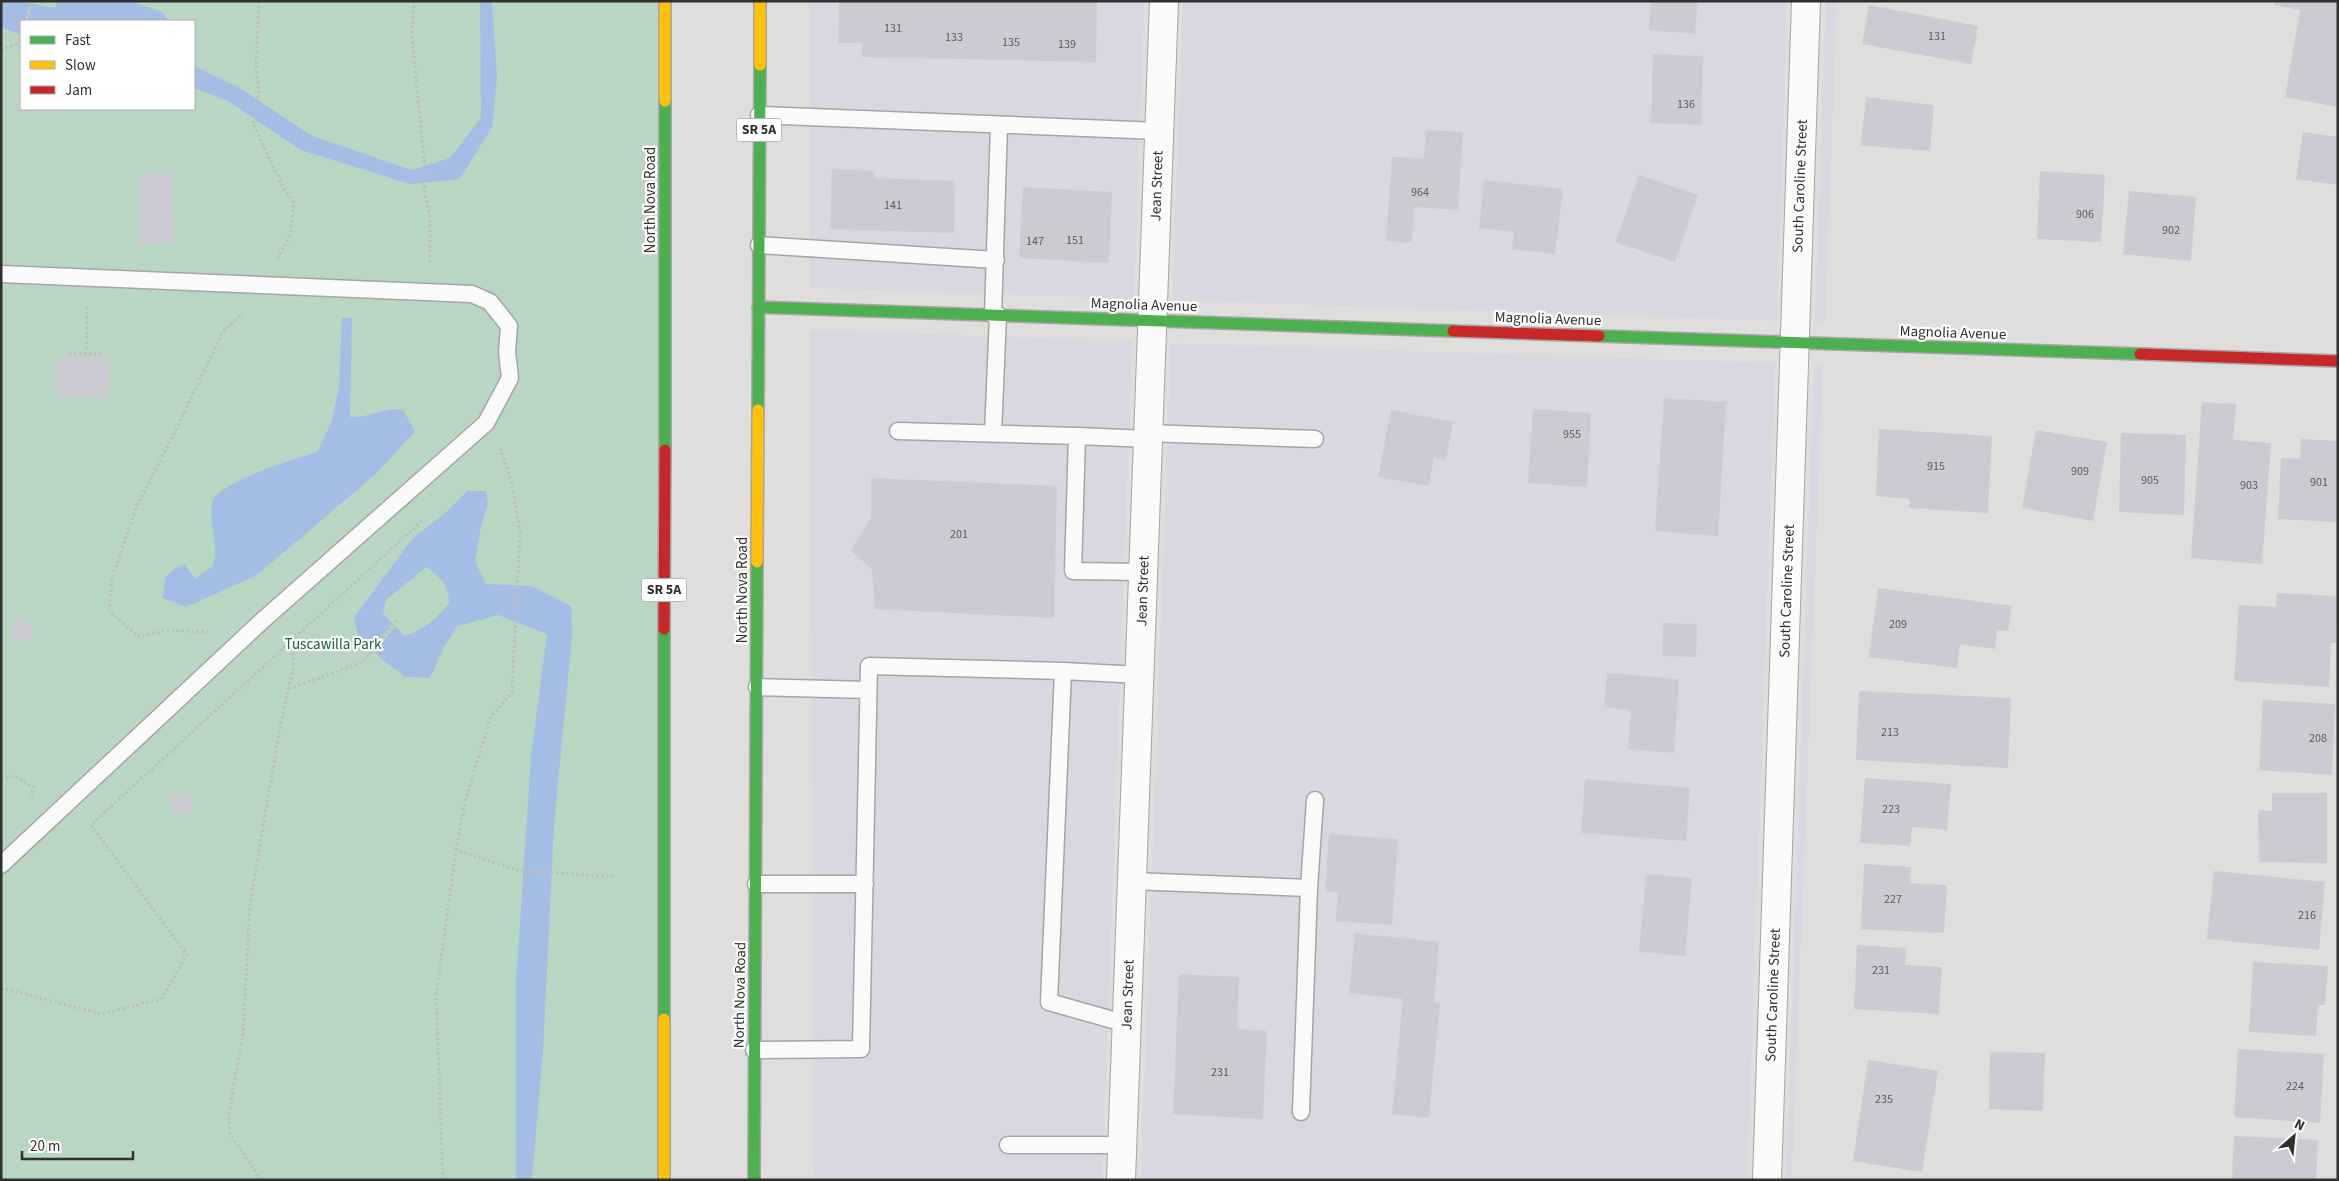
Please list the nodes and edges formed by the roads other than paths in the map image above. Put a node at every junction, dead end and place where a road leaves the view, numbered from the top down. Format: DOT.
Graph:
graph roads {
  1 [pos="665,1"];
  2 [pos="760,1"];
  3 [pos="1164,1"];
  4 [pos="1806,1"];
  5 [pos="759,115"];
  6 [pos="999,124"];
  7 [pos="1159,131"];
  8 [pos="759,245"];
  9 [pos="996,260"];
  10 [pos="1,274"];
  11 [pos="758,307"];
  12 [pos="995,315"];
  13 [pos="1152,321"];
  14 [pos="1795,342"];
  15 [pos="2338,361"];
  16 [pos="898,431"];
  17 [pos="993,434"];
  18 [pos="1077,436"];
  19 [pos="1148,436"];
  20 [pos="1315,439"];
  21 [pos="1143,572"];
  22 [pos="1063,671"];
  23 [pos="1140,675"];
  24 [pos="757,687"];
  25 [pos="868,690"];
  26 [pos="1315,800"];
  27 [pos="1,865"];
  28 [pos="1132,881"];
  29 [pos="756,884"];
  30 [pos="864,884"];
  31 [pos="1309,888"];
  32 [pos="1127,1024"];
  33 [pos="754,1050"];
  34 [pos="1301,1112"];
  35 [pos="1008,1145"];
  36 [pos="1122,1145"];
  37 [pos="664,1180"];
  38 [pos="754,1180"];
  39 [pos="1121,1180"];
  40 [pos="1767,1180"];
  1 -- 37 [label="main road, North Nova Road / SR 5A"];
  2 -- 5 [label="main road, North Nova Road / SR 5A"];
  3 -- 7 [label="street, Jean Street"];
  4 -- 14 [label="street, South Caroline Street"];
  5 -- 6 [label="lane"];
  5 -- 8 [label="main road, North Nova Road / SR 5A"];
  6 -- 7 [label="lane"];
  6 -- 9 [label="lane"];
  7 -- 13 [label="street, Jean Street"];
  8 -- 9 [label="lane"];
  8 -- 11 [label="main road, North Nova Road / SR 5A"];
  9 -- 12 [label="lane"];
  10 -- 27 [label="lane"];
  11 -- 12 [label="main road, Magnolia Avenue"];
  11 -- 24 [label="main road, North Nova Road / SR 5A"];
  12 -- 13 [label="main road, Magnolia Avenue"];
  12 -- 17 [label="lane"];
  13 -- 14 [label="main road, Magnolia Avenue"];
  13 -- 19 [label="street, Jean Street"];
  14 -- 15 [label="main road, Magnolia Avenue"];
  14 -- 40 [label="street, South Caroline Street"];
  16 -- 17 [label="lane"];
  17 -- 18 [label="lane"];
  18 -- 19 [label="lane"];
  18 -- 21 [label="lane"];
  19 -- 20 [label="lane"];
  19 -- 21 [label="street, Jean Street"];
  21 -- 23 [label="street, Jean Street"];
  22 -- 23 [label="lane"];
  22 -- 25 [label="lane"];
  22 -- 32 [label="lane"];
  23 -- 28 [label="street, Jean Street"];
  24 -- 25 [label="lane"];
  24 -- 29 [label="main road, North Nova Road / SR 5A"];
  25 -- 30 [label="lane"];
  26 -- 31 [label="lane"];
  28 -- 31 [label="lane"];
  28 -- 32 [label="street, Jean Street"];
  29 -- 30 [label="lane"];
  29 -- 33 [label="main road, North Nova Road / SR 5A"];
  30 -- 33 [label="lane"];
  31 -- 34 [label="lane"];
  32 -- 36 [label="street, Jean Street"];
  33 -- 38 [label="main road, North Nova Road / SR 5A"];
  35 -- 36 [label="lane"];
  36 -- 39 [label="street, Jean Street"];
}
